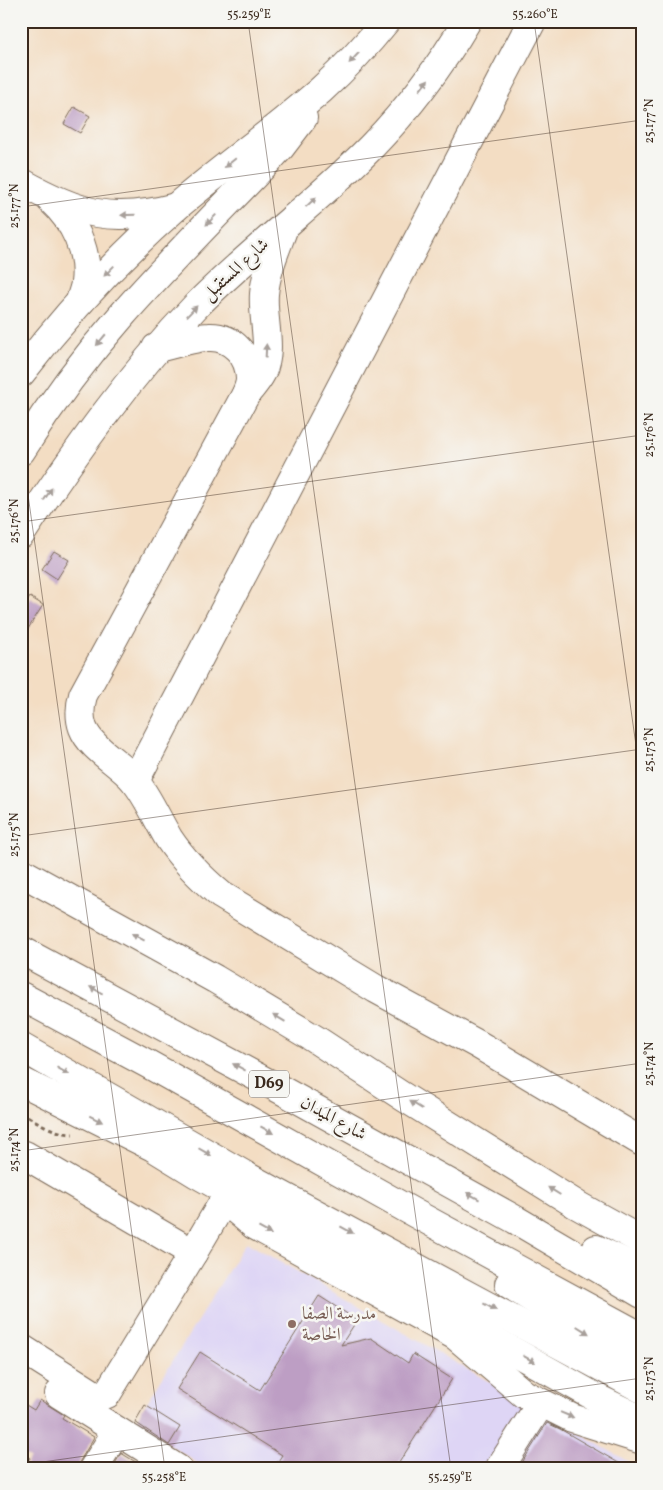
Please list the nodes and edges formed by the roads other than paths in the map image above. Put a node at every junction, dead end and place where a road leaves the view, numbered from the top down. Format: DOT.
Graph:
graph roads {
  1 [pos="386,21"];
  2 [pos="467,21"];
  3 [pos="532,21"];
  4 [pos="321,90"];
  5 [pos="21,182"];
  6 [pos="48,197"];
  7 [pos="176,207"];
  8 [pos="284,227"];
  9 [pos="80,302"];
  10 [pos="156,348"];
  11 [pos="21,374"];
  12 [pos="246,394"];
  13 [pos="21,451"];
  14 [pos="21,534"];
  15 [pos="135,781"];
  16 [pos="21,872"];
  17 [pos="21,950"];
  18 [pos="21,996"];
  19 [pos="21,1047"];
  20 [pos="23,1083"];
  21 [pos="642,1142"];
  22 [pos="21,1155"];
  23 [pos="222,1191"];
  24 [pos="577,1205"];
  25 [pos="416,1214"];
  26 [pos="642,1217"];
  27 [pos="516,1220"];
  28 [pos="642,1241"];
  29 [pos="193,1253"];
  30 [pos="642,1271"];
  31 [pos="642,1294"];
  32 [pos="642,1337"];
  33 [pos="21,1348"];
  34 [pos="642,1367"];
  35 [pos="21,1370"];
  36 [pos="642,1389"];
  37 [pos="541,1403"];
  38 [pos="642,1420"];
  39 [pos="117,1430"];
  40 [pos="642,1440"];
  41 [pos="93,1469"];
  42 [pos="178,1469"];
  43 [pos="499,1469"];
  1 -- 4 [label="main road, one-way"];
  8 -- 2 [label="main road, شارع المستقبل, one-way"];
  3 -- 15 [label="main road"];
  4 -- 7 [label="main road, one-way"];
  4 -- 13 [label="main road, one-way"];
  5 -- 6 [label="main road"];
  7 -- 6 [label="main road, one-way"];
  6 -- 9 [label="main road"];
  7 -- 9 [label="main road, one-way"];
  10 -- 8 [label="main road, شارع المستقبل, one-way"];
  12 -- 8 [label="main road, one-way"];
  9 -- 11 [label="main road"];
  10 -- 12 [label="main road"];
  14 -- 10 [label="main road, شارع المستقبل, one-way"];
  12 -- 15 [label="main road"];
  15 -- 21 [label="main road"];
  24 -- 16 [label="main road, one-way"];
  27 -- 17 [label="main road, شارع الميدان / D69, one-way"];
  18 -- 25 [label="main road, D69, one-way"];
  19 -- 36 [label="main road, one-way"];
  20 -- 23 [label="main road, one-way"];
  22 -- 29 [label="main road"];
  23 -- 29 [label="main road"];
  23 -- 37 [label="main road, one-way"];
  23 -- 38 [label="main road, one-way"];
  24 -- 26 [label="main road"];
  24 -- 28 [label="main road"];
  25 -- 32 [label="main road, D69"];
  25 -- 34 [label="main road, one-way"];
  27 -- 30 [label="main road"];
  27 -- 31 [label="main road, شارع الميدان / D69"];
  29 -- 33 [label="main road"];
  35 -- 39 [label="main road"];
  37 -- 40 [label="main road, one-way"];
  37 -- 43 [label="main road"];
  39 -- 41 [label="main road"];
  39 -- 42 [label="main road"];
}
